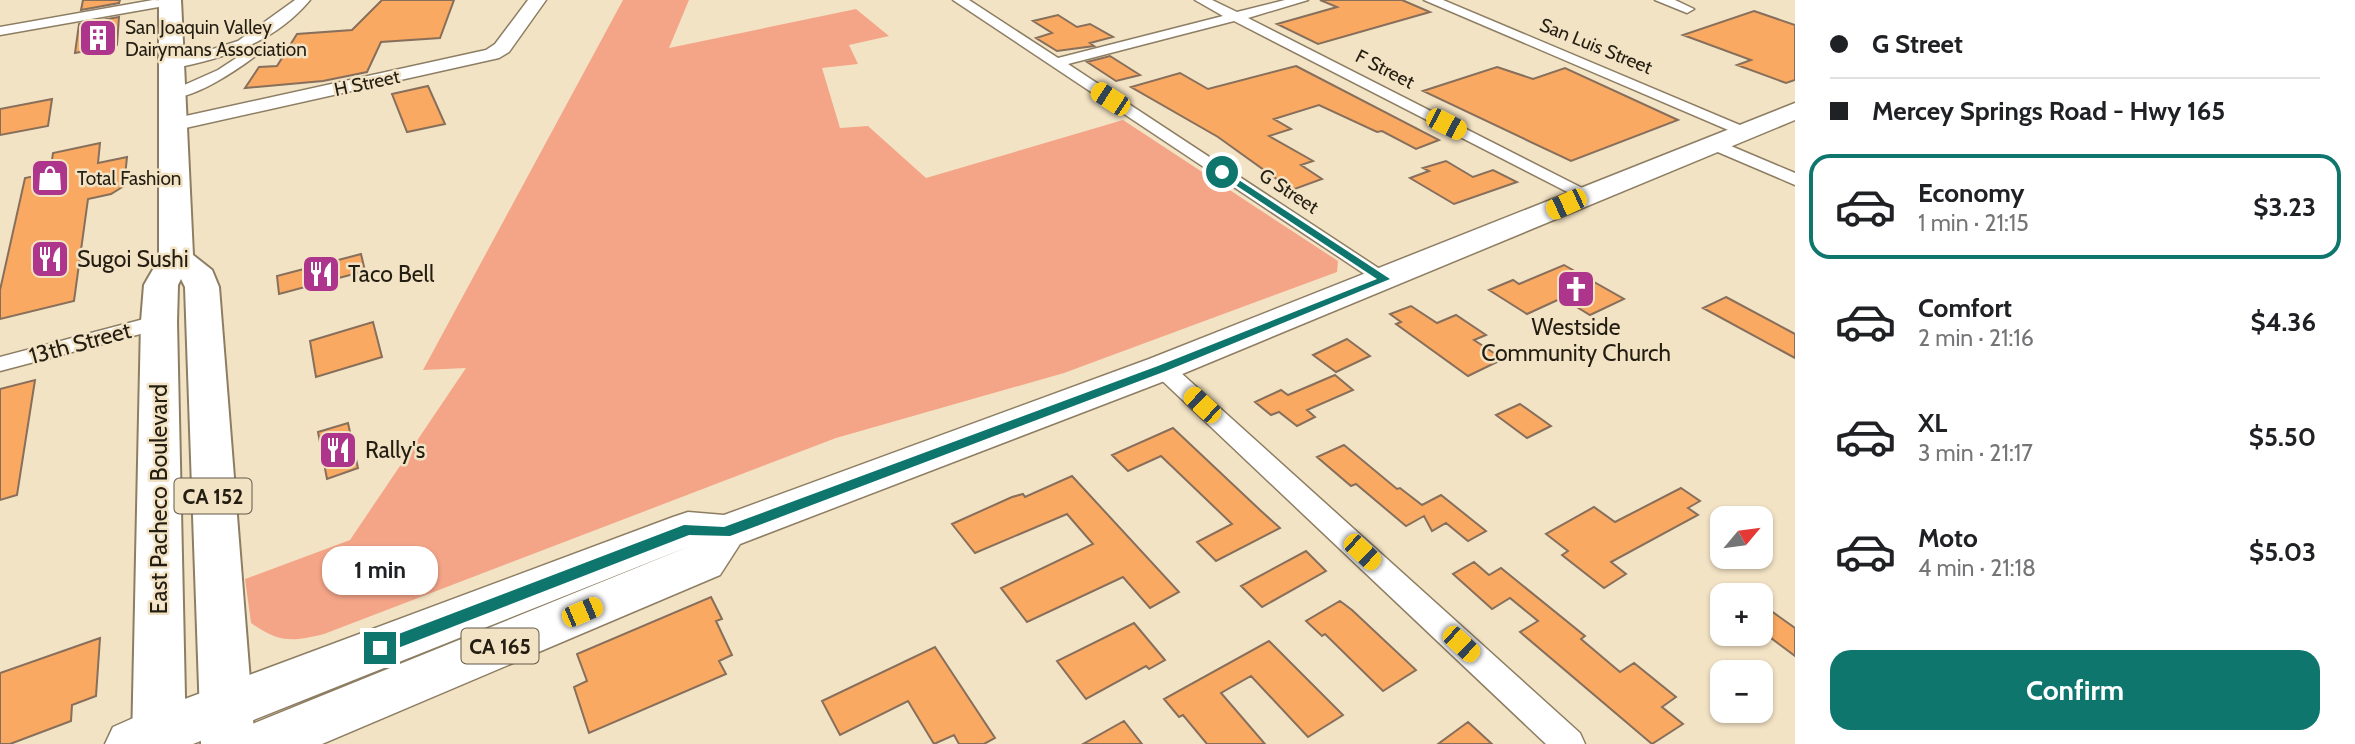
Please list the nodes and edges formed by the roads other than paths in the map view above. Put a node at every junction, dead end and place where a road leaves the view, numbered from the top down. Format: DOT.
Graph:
graph roads {
  1 [pos="303,0"];
  2 [pos="537,0"];
  3 [pos="960,0"];
  4 [pos="1202,0"];
  5 [pos="1301,0"];
  6 [pos="1431,0"];
  7 [pos="1662,0"];
  8 [pos="170,1"];
  9 [pos="1688,9"];
  10 [pos="1234,17"];
  11 [pos="0,31"];
  12 [pos="267,32"];
  13 [pos="1055,63"];
  14 [pos="170,65"];
  15 [pos="172,110"];
  16 [pos="1795,111"];
  17 [pos="1746,131"];
  18 [pos="1712,144"];
  19 [pos="1795,180"];
  20 [pos="1587,195"];
  21 [pos="176,259"];
  22 [pos="1385,279"];
  23 [pos="159,322"];
  24 [pos="0,364"];
  25 [pos="1162,368"];
  26 [pos="207,407"];
  27 [pos="725,532"];
  28 [pos="227,726"];
  29 [pos="150,740"];
  30 [pos="263,744"];
  31 [pos="1569,744"];
  1 -- 12 [label="street"];
  2 -- 15 [label="street, H Street"];
  3 -- 13 [label="street, G Street"];
  4 -- 10 [label="street, F Street"];
  5 -- 10 [label="street"];
  6 -- 17 [label="street, San Luis Street"];
  7 -- 9 [label="street"];
  8 -- 11 [label="street"];
  8 -- 14 [label="highway, East Pacheco Boulevard / CA 152"];
  10 -- 13 [label="street"];
  10 -- 20 [label="street, F Street"];
  12 -- 14 [label="street"];
  12 -- 15 [label="street"];
  13 -- 22 [label="street, G Street"];
  14 -- 15 [label="highway, East Pacheco Boulevard / CA 152"];
  15 -- 21 [label="highway, East Pacheco Boulevard / CA 152"];
  16 -- 17 [label="main road, CA 165"];
  17 -- 18 [label="main road, CA 165"];
  18 -- 19 [label="street"];
  18 -- 20 [label="main road, CA 165"];
  20 -- 22 [label="main road, CA 165"];
  21 -- 23 [label="highway, East Pacheco Boulevard / CA 152"];
  21 -- 26 [label="highway, East Pacheco Boulevard / CA 152"];
  22 -- 25 [label="main road, CA 165"];
  23 -- 24 [label="street, 13th Street"];
  23 -- 26 [label="highway"];
  23 -- 29 [label="highway, East Pacheco Boulevard / CA 152"];
  25 -- 27 [label="main road, CA 165"];
  25 -- 31 [label="street"];
  26 -- 28 [label="highway, East Pacheco Boulevard / CA 152"];
  27 -- 28 [label="main road, CA 165"];
  27 -- 30 [label="main road, CA 165"];
  28 -- 29 [label="main road, CA 165"];
}
